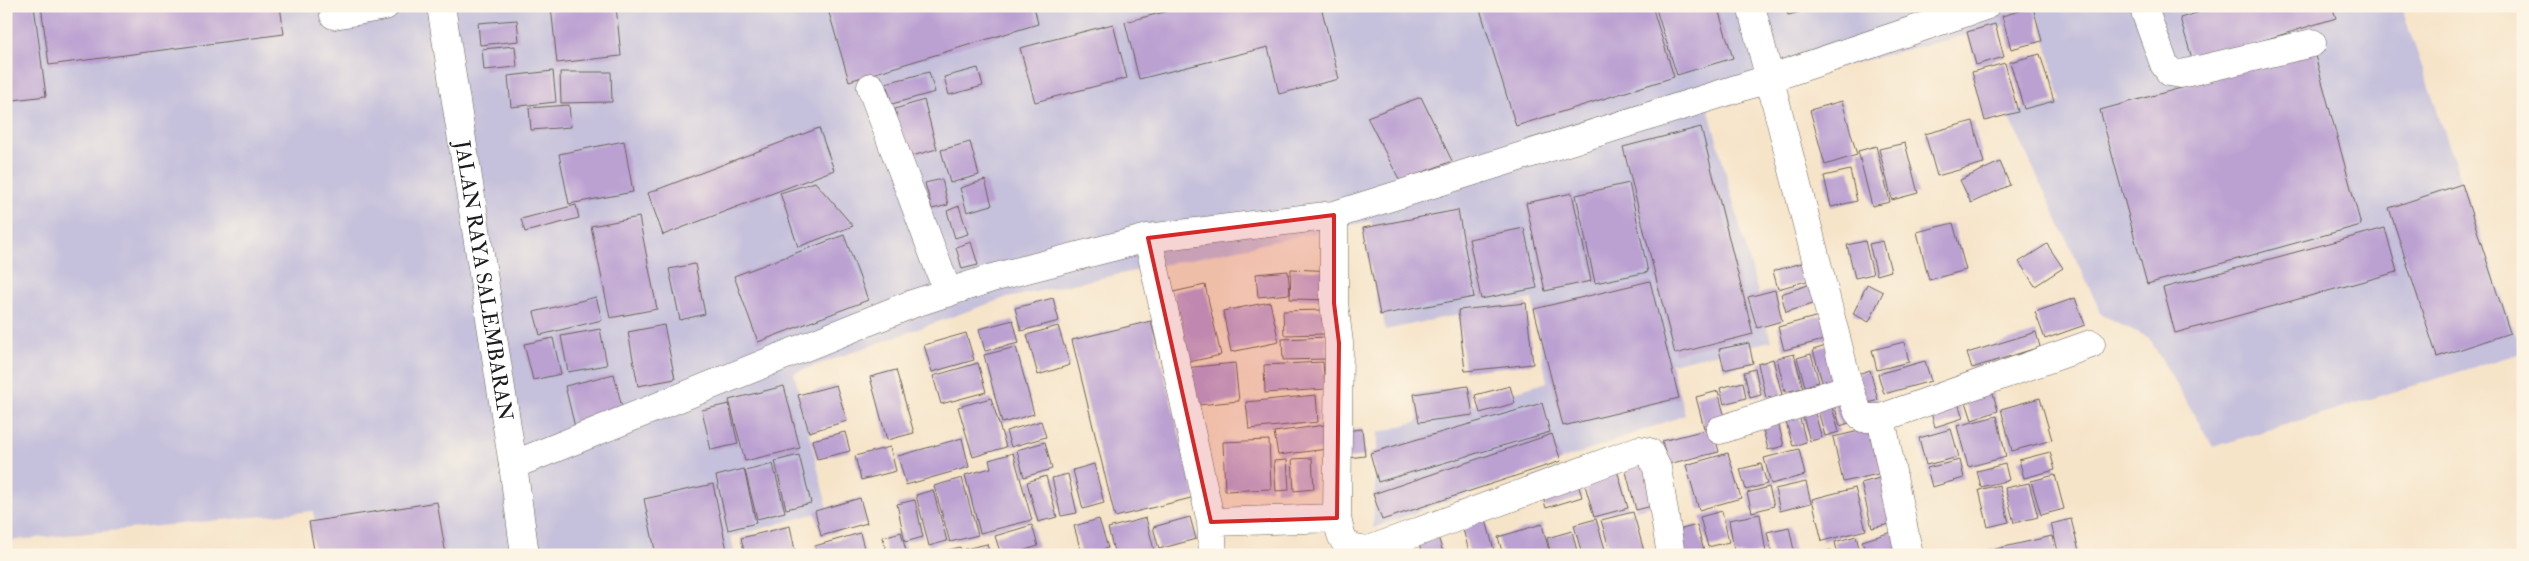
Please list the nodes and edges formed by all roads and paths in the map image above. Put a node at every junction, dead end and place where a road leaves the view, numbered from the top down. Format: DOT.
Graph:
graph roads {
  1 [pos="385,6"];
  2 [pos="441,6"];
  3 [pos="1751,6"];
  4 [pos="1985,6"];
  5 [pos="2143,6"];
  6 [pos="334,15"];
  7 [pos="2312,43"];
  8 [pos="1771,78"];
  9 [pos="871,87"];
  10 [pos="1334,215"];
  11 [pos="1148,238"];
  12 [pos="948,293"];
  13 [pos="2092,344"];
  14 [pos="1849,388"];
  15 [pos="1881,418"];
  16 [pos="1720,430"];
  17 [pos="513,465"];
  18 [pos="1337,518"];
  19 [pos="1211,522"];
  20 [pos="525,555"];
  21 [pos="1213,555"];
  22 [pos="1671,555"];
  23 [pos="1909,555"];
  1 -- 6 [label="street"];
  2 -- 17 [label="street, JALAN RAYA SALEMBARAN"];
  3 -- 8 [label="street"];
  4 -- 8 [label="street"];
  5 -- 7 [label="street"];
  8 -- 10 [label="street"];
  8 -- 14 [label="street"];
  9 -- 12 [label="street"];
  10 -- 11 [label="street"];
  10 -- 18 [label="street"];
  11 -- 12 [label="street"];
  11 -- 19 [label="street"];
  12 -- 17 [label="street"];
  13 -- 15 [label="street"];
  14 -- 15 [label="street"];
  14 -- 16 [label="street"];
  15 -- 23 [label="street"];
  17 -- 20 [label="street, JALAN RAYA SALEMBARAN"];
  18 -- 19 [label="street"];
  18 -- 22 [label="street"];
  19 -- 21 [label="street"];
}
